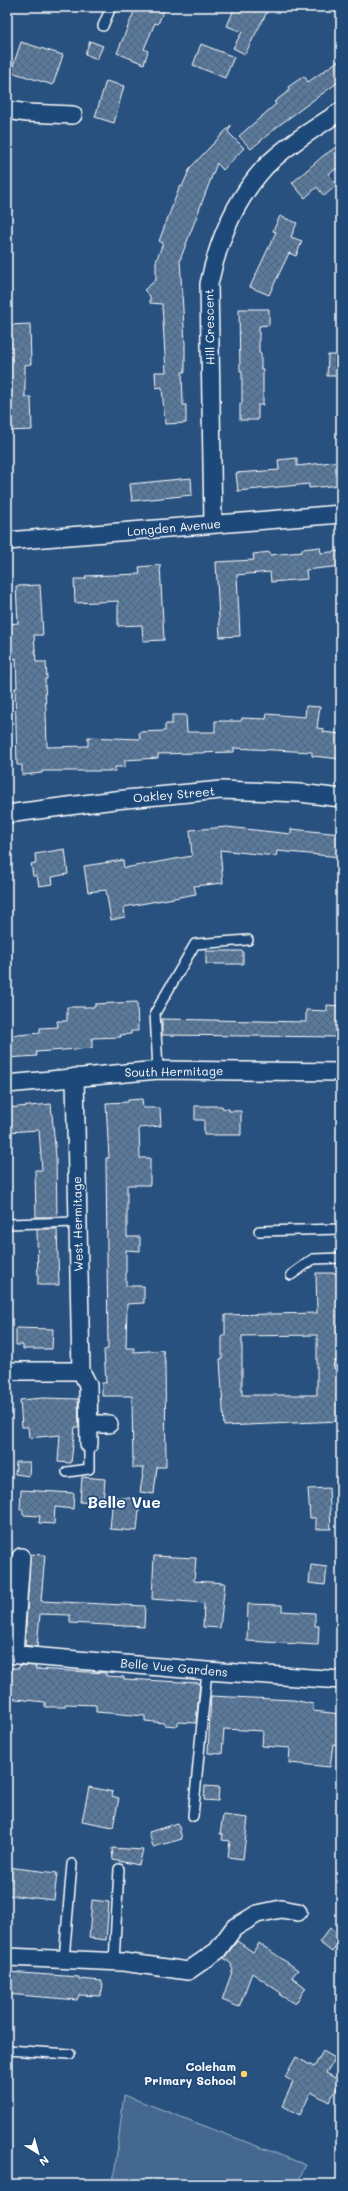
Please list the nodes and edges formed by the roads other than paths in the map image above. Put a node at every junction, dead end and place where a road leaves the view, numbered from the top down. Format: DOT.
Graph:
graph roads {
  1 [pos="111,7"];
  2 [pos="103,26"];
  3 [pos="7,110"];
  4 [pos="341,111"];
  5 [pos="73,115"];
  6 [pos="341,514"];
  7 [pos="213,524"];
  8 [pos="7,541"];
  9 [pos="341,798"];
  10 [pos="7,814"];
  11 [pos="248,940"];
  12 [pos="158,1070"];
  13 [pos="341,1072"];
  14 [pos="75,1077"];
  15 [pos="7,1084"];
  16 [pos="78,1222"];
  17 [pos="7,1224"];
  18 [pos="341,1228"];
  19 [pos="259,1231"];
  20 [pos="341,1258"];
  21 [pos="291,1275"];
  22 [pos="7,1371"];
  23 [pos="81,1371"];
  24 [pos="89,1424"];
  25 [pos="109,1424"];
  26 [pos="89,1444"];
  27 [pos="67,1472"];
  28 [pos="21,1558"];
  29 [pos="10,1654"];
  30 [pos="207,1671"];
  31 [pos="341,1680"];
  32 [pos="193,1816"];
  33 [pos="72,1864"];
  34 [pos="119,1869"];
  35 [pos="298,1912"];
  36 [pos="7,1957"];
  37 [pos="64,1959"];
  38 [pos="118,1962"];
  39 [pos="7,2050"];
  40 [pos="70,2054"];
  1 -- 2 [label="lane"];
  3 -- 5 [label="street"];
  4 -- 7 [label="street, Hill Crescent"];
  6 -- 7 [label="street, Longden Avenue"];
  7 -- 8 [label="street, Longden Avenue"];
  9 -- 10 [label="street, Oakley Street"];
  11 -- 12 [label="lane"];
  12 -- 13 [label="street, South Hermitage"];
  12 -- 14 [label="street, South Hermitage"];
  14 -- 15 [label="street, South Hermitage"];
  14 -- 16 [label="street, West Hermitage"];
  16 -- 17 [label="lane"];
  16 -- 23 [label="street, West Hermitage"];
  18 -- 19 [label="lane"];
  20 -- 21 [label="lane"];
  22 -- 23 [label="street"];
  23 -- 24 [label="street"];
  24 -- 25 [label="street"];
  24 -- 26 [label="street"];
  26 -- 27 [label="lane"];
  28 -- 29 [label="street"];
  29 -- 30 [label="street, Belle Vue Gardens"];
  30 -- 31 [label="street, Belle Vue Gardens"];
  30 -- 32 [label="lane"];
  33 -- 37 [label="lane"];
  34 -- 38 [label="lane"];
  35 -- 38 [label="street"];
  36 -- 37 [label="street"];
  37 -- 38 [label="street"];
  39 -- 40 [label="lane"];
}
